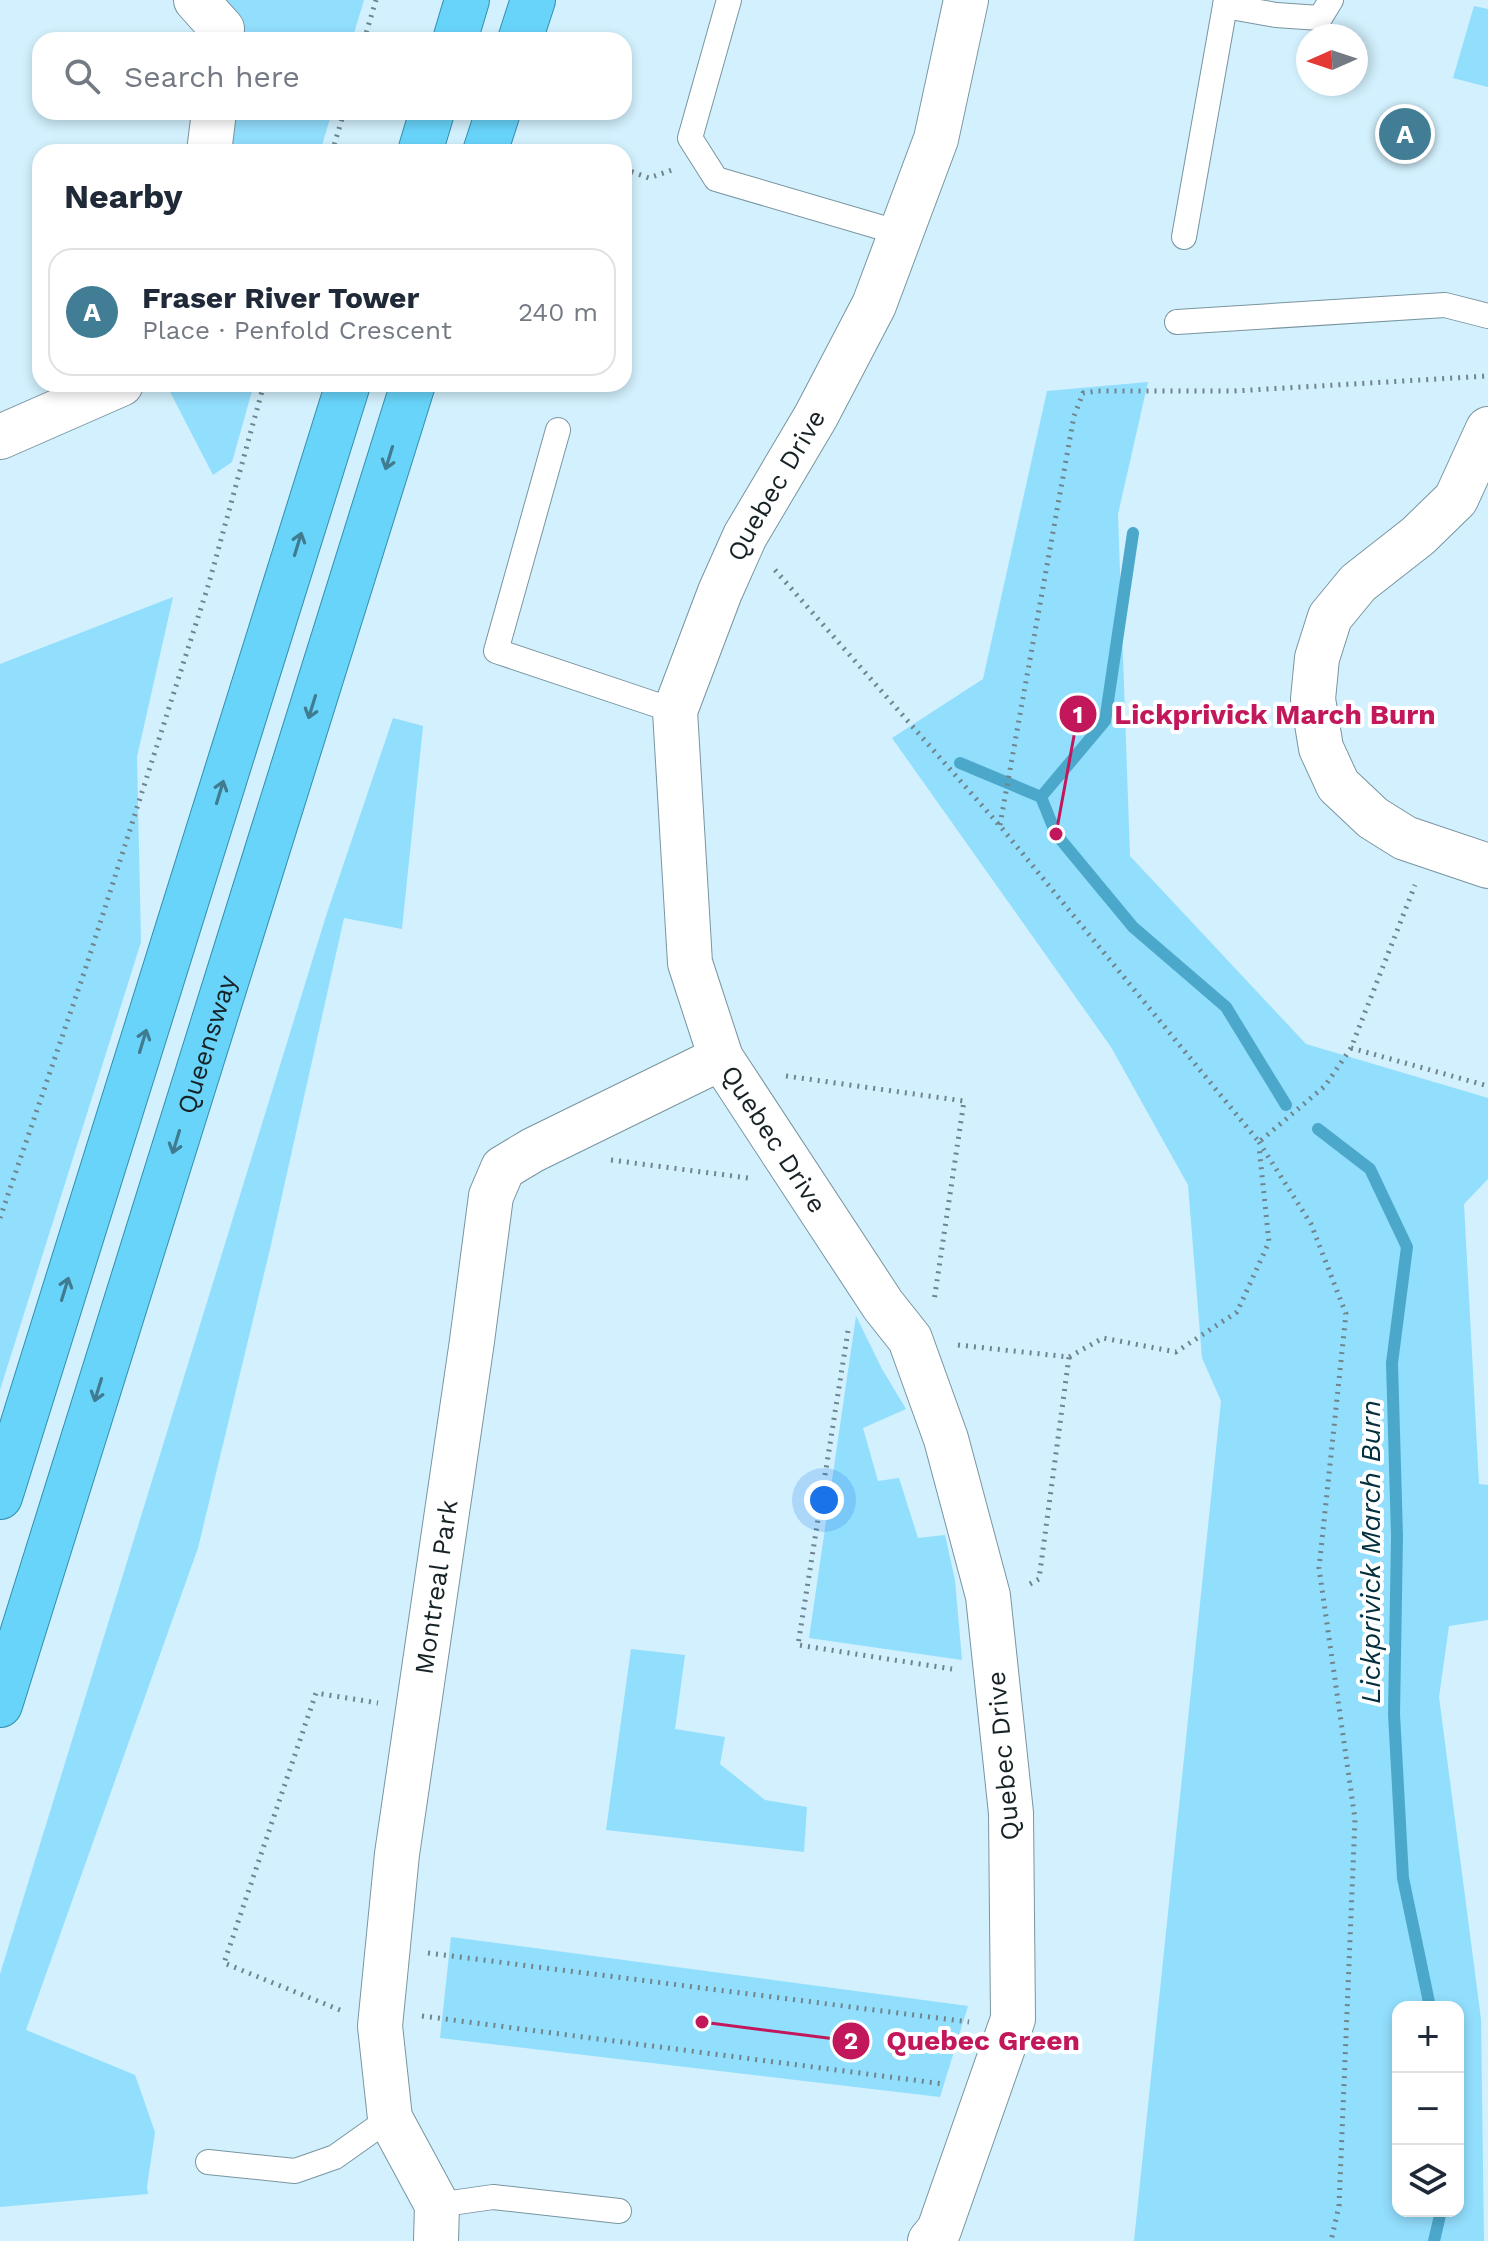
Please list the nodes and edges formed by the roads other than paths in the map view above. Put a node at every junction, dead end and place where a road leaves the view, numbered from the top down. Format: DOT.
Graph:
graph roads {
  1 [pos="196,0"];
  2 [pos="467,0"];
  3 [pos="533,0"];
  4 [pos="729,0"];
  5 [pos="966,0"];
  6 [pos="1331,0"];
  7 [pos="1225,3"];
  8 [pos="222,32"];
  9 [pos="457,32"];
  10 [pos="523,32"];
  11 [pos="213,120"];
  12 [pos="430,120"];
  13 [pos="495,120"];
  14 [pos="210,144"];
  15 [pos="422,144"];
  16 [pos="488,144"];
  17 [pos="900,233"];
  18 [pos="1184,237"];
  19 [pos="1488,316"];
  20 [pos="1177,322"];
  21 [pos="103,392"];
  22 [pos="345,392"];
  23 [pos="410,392"];
  24 [pos="1488,429"];
  25 [pos="558,430"];
  26 [pos="0,437"];
  27 [pos="675,711"];
  28 [pos="1488,866"];
  29 [pos="724,1063"];
  30 [pos="0,1497"];
  31 [pos="0,1705"];
  32 [pos="390,2118"];
  33 [pos="208,2162"];
  34 [pos="619,2211"];
  35 [pos="437,2223"];
  36 [pos="930,2241"];
  1 -- 8 [label="street"];
  2 -- 9 [label="highway"];
  3 -- 10 [label="highway"];
  4 -- 17 [label="lane"];
  5 -- 17 [label="street, Quebec Drive"];
  6 -- 7 [label="lane"];
  7 -- 18 [label="lane"];
  11 -- 14 [label="street"];
  12 -- 15 [label="highway"];
  13 -- 16 [label="highway"];
  17 -- 27 [label="street, Quebec Drive"];
  19 -- 20 [label="lane"];
  21 -- 26 [label="street"];
  30 -- 22 [label="highway, one-way"];
  23 -- 31 [label="highway, Queensway, one-way"];
  24 -- 28 [label="street"];
  25 -- 27 [label="lane"];
  27 -- 29 [label="street, Quebec Drive"];
  29 -- 32 [label="street, Montreal Park"];
  29 -- 36 [label="street, Quebec Drive"];
  32 -- 33 [label="lane"];
  32 -- 35 [label="street, Montreal Park"];
  34 -- 35 [label="lane"];
}
